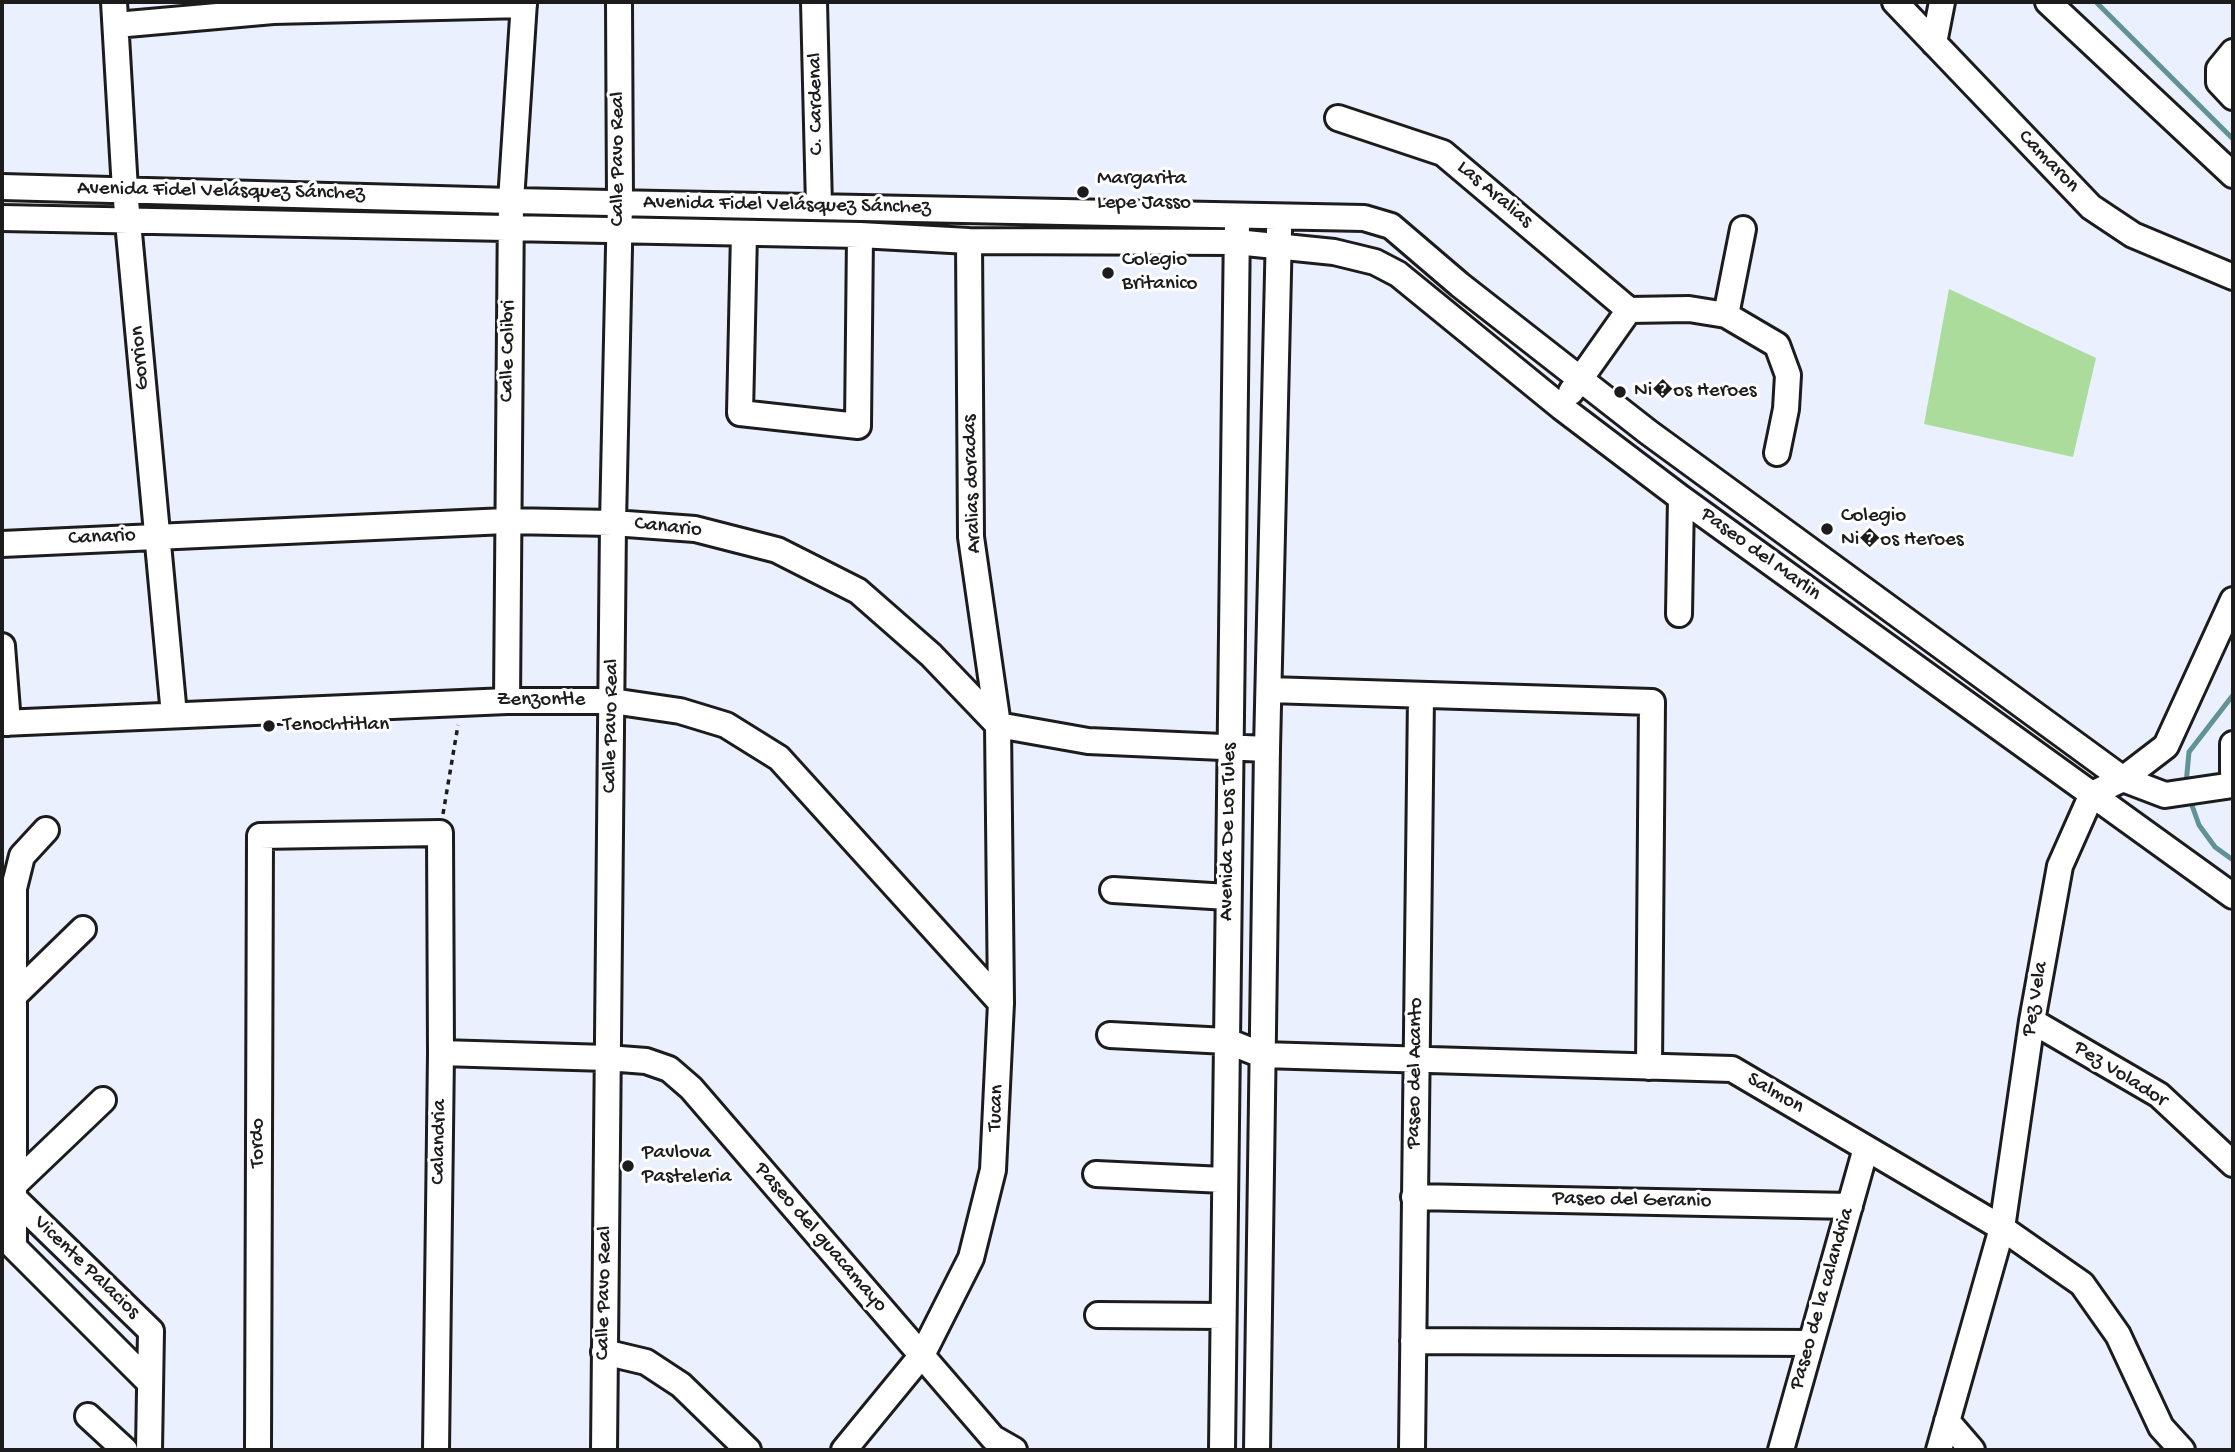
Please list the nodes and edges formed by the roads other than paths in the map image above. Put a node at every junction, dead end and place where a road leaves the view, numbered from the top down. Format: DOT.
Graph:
graph roads {
  1 [pos="619,2"];
  2 [pos="814,2"];
  3 [pos="1895,2"];
  4 [pos="1942,2"];
  5 [pos="2048,2"];
  6 [pos="524,4"];
  7 [pos="115,13"];
  8 [pos="1934,43"];
  9 [pos="2226,61"];
  10 [pos="2233,97"];
  11 [pos="1338,118"];
  12 [pos="2233,174"];
  13 [pos="2,187"];
  14 [pos="125,190"];
  15 [pos="511,201"];
  16 [pos="621,202"];
  17 [pos="819,206"];
  18 [pos="1238,214"];
  19 [pos="1279,216"];
  20 [pos="2,218"];
  21 [pos="128,219"];
  22 [pos="1742,229"];
  23 [pos="511,230"];
  24 [pos="620,230"];
  25 [pos="744,233"];
  26 [pos="860,235"];
  27 [pos="970,241"];
  28 [pos="1236,242"];
  29 [pos="1279,245"];
  30 [pos="2233,277"];
  31 [pos="1629,310"];
  32 [pos="1726,315"];
  33 [pos="1580,380"];
  34 [pos="1561,407"];
  35 [pos="1777,453"];
  36 [pos="1681,498"];
  37 [pos="506,521"];
  38 [pos="613,523"];
  39 [pos="156,535"];
  40 [pos="2,544"];
  41 [pos="1862,588"];
  42 [pos="2233,600"];
  43 [pos="1679,614"];
  44 [pos="1844,616"];
  45 [pos="2,646"];
  46 [pos="1269,690"];
  47 [pos="1421,696"];
  48 [pos="507,701"];
  49 [pos="612,701"];
  50 [pos="174,715"];
  51 [pos="5,723"];
  52 [pos="998,724"];
  53 [pos="2233,744"];
  54 [pos="1229,747"];
  55 [pos="1267,749"];
  56 [pos="2233,772"];
  57 [pos="2123,779"];
  58 [pos="2233,785"];
  59 [pos="2092,794"];
  60 [pos="46,830"];
  61 [pos="260,836"];
  62 [pos="1113,890"];
  63 [pos="2233,896"];
  64 [pos="1228,897"];
  65 [pos="83,929"];
  66 [pos="15,995"];
  67 [pos="1001,1003"];
  68 [pos="2032,1021"];
  69 [pos="1110,1035"];
  70 [pos="1227,1041"];
  71 [pos="441,1053"];
  72 [pos="1262,1055"];
  73 [pos="607,1058"];
  74 [pos="1416,1059"];
  75 [pos="1649,1067"];
  76 [pos="103,1100"];
  77 [pos="1866,1148"];
  78 [pos="2233,1164"];
  79 [pos="1097,1174"];
  80 [pos="1224,1180"];
  81 [pos="14,1191"];
  82 [pos="1414,1196"];
  83 [pos="1850,1206"];
  84 [pos="2002,1228"];
  85 [pos="83,1265"];
  86 [pos="68,1301"];
  87 [pos="1098,1315"];
  88 [pos="1223,1316"];
  89 [pos="1413,1341"];
  90 [pos="1811,1343"];
  91 [pos="604,1352"];
  92 [pos="922,1355"];
  93 [pos="149,1382"];
  94 [pos="88,1416"];
  95 [pos="1947,1421"];
  96 [pos="125,1450"];
  97 [pos="149,1450"];
  98 [pos="258,1450"];
  99 [pos="436,1450"];
  100 [pos="604,1450"];
  101 [pos="748,1450"];
  102 [pos="845,1450"];
  103 [pos="1014,1450"];
  104 [pos="1222,1450"];
  105 [pos="1257,1450"];
  106 [pos="1412,1450"];
  107 [pos="1781,1450"];
  108 [pos="1939,1450"];
  109 [pos="1972,1450"];
  110 [pos="2182,1450"];
  1 -- 16 [label="street, Calle Pavo Real"];
  2 -- 17 [label="street, C. Cardenal"];
  3 -- 8 [label="street, Camaron"];
  4 -- 8 [label="street"];
  5 -- 12 [label="street"];
  6 -- 7 [label="street"];
  6 -- 15 [label="street, Calle Colibri"];
  7 -- 14 [label="street, Gorrion"];
  8 -- 30 [label="street, Camaron"];
  9 -- 10 [label="street"];
  11 -- 31 [label="street, Las Aralias"];
  13 -- 14 [label="street, Avenida Fidel Velásquez Sánchez"];
  14 -- 15 [label="street, Avenida Fidel Velásquez Sánchez"];
  14 -- 21 [label="street, Gorrion"];
  15 -- 16 [label="street, Avenida Fidel Velásquez Sánchez"];
  15 -- 23 [label="street, Calle Colibri"];
  16 -- 17 [label="street, Avenida Fidel Velásquez Sánchez"];
  16 -- 24 [label="street, Calle Pavo Real"];
  17 -- 18 [label="street, Avenida Fidel Velásquez Sánchez"];
  18 -- 19 [label="street, Avenida Fidel Velásquez Sánchez"];
  18 -- 28 [label="street, Avenida De Los Tules"];
  19 -- 29 [label="street, Avenida De Los Tules"];
  19 -- 33 [label="street, Paseo del Marlin"];
  20 -- 21 [label="street, Avenida Fidel Velásquez Sánchez"];
  21 -- 23 [label="street, Avenida Fidel Velásquez Sánchez"];
  21 -- 39 [label="street, Gorrion"];
  22 -- 32 [label="street"];
  23 -- 24 [label="street, Avenida Fidel Velásquez Sánchez"];
  23 -- 37 [label="street, Calle Colibri"];
  24 -- 25 [label="street, Avenida Fidel Velásquez Sánchez"];
  24 -- 38 [label="street, Calle Pavo Real"];
  25 -- 26 [label="street, Avenida Fidel Velásquez Sánchez"];
  25 -- 26 [label="street"];
  26 -- 27 [label="street, Avenida Fidel Velásquez Sánchez"];
  27 -- 28 [label="street, Avenida Fidel Velásquez Sánchez"];
  27 -- 52 [label="street, Aralias doradas"];
  28 -- 29 [label="street, Avenida Fidel Velásquez Sánchez"];
  28 -- 54 [label="street, Avenida De Los Tules"];
  29 -- 34 [label="street, Paseo del Marlin"];
  29 -- 46 [label="street, Avenida De Los Tules"];
  31 -- 32 [label="street"];
  31 -- 33 [label="street"];
  32 -- 35 [label="street"];
  33 -- 34 [label="street"];
  33 -- 41 [label="street, Paseo del Marlin"];
  34 -- 36 [label="street, Paseo del Marlin"];
  36 -- 43 [label="street"];
  36 -- 44 [label="street, Paseo del Marlin"];
  37 -- 38 [label="street, Canario"];
  37 -- 39 [label="street, Canario"];
  37 -- 48 [label="street, Calle Colibri"];
  38 -- 49 [label="street, Calle Pavo Real"];
  38 -- 52 [label="street, Canario"];
  39 -- 40 [label="street, Canario"];
  39 -- 50 [label="street, Gorrion"];
  41 -- 44 [label="street"];
  41 -- 57 [label="street, Paseo del Marlin"];
  42 -- 57 [label="street"];
  44 -- 59 [label="street, Paseo del Marlin"];
  45 -- 51 [label="street"];
  46 -- 47 [label="street"];
  46 -- 55 [label="street, Avenida De Los Tules"];
  47 -- 74 [label="street, Paseo del Acanto"];
  47 -- 75 [label="street"];
  48 -- 49 [label="street, Zenzontle"];
  48 -- 50 [label="street, Zenzontle"];
  49 -- 67 [label="street, Zenzontle"];
  49 -- 73 [label="street, Calle Pavo Real"];
  50 -- 51 [label="street, Zenzontle"];
  52 -- 54 [label="street"];
  52 -- 67 [label="street, Tucan"];
  53 -- 56 [label="street"];
  54 -- 55 [label="street"];
  54 -- 64 [label="street, Avenida De Los Tules"];
  55 -- 72 [label="street, Avenida De Los Tules"];
  57 -- 58 [label="street, Paseo del Marlin"];
  57 -- 59 [label="street"];
  59 -- 63 [label="street, Paseo del Marlin"];
  59 -- 68 [label="street, Pez Vela"];
  60 -- 66 [label="street, Vicente Palacios"];
  61 -- 71 [label="street, Calandria"];
  61 -- 98 [label="street, Tordo"];
  62 -- 64 [label="street"];
  64 -- 70 [label="street, Avenida De Los Tules"];
  65 -- 66 [label="street"];
  66 -- 81 [label="street, Vicente Palacios"];
  67 -- 92 [label="street, Tucan"];
  68 -- 78 [label="street, Pez Volador"];
  68 -- 84 [label="street, Pez Vela"];
  69 -- 70 [label="street, Salmon"];
  70 -- 72 [label="street, Salmon"];
  70 -- 80 [label="street, Avenida De Los Tules"];
  71 -- 73 [label="street, Paseo del guacamayo"];
  71 -- 99 [label="street, Calandria"];
  72 -- 74 [label="street, Salmon"];
  72 -- 105 [label="street, Avenida De Los Tules"];
  73 -- 91 [label="street, Calle Pavo Real"];
  73 -- 92 [label="street, Paseo del guacamayo"];
  74 -- 75 [label="street, Salmon"];
  74 -- 82 [label="street, Paseo del Acanto"];
  75 -- 77 [label="street, Salmon"];
  76 -- 81 [label="street"];
  77 -- 83 [label="street, Paseo de la calandria"];
  77 -- 84 [label="street, Salmon"];
  79 -- 80 [label="street"];
  80 -- 88 [label="street, Avenida De Los Tules"];
  81 -- 85 [label="street, Vicente Palacios"];
  81 -- 86 [label="street, Vicente Palacios"];
  82 -- 83 [label="street, Paseo del Geranio"];
  82 -- 89 [label="street, Paseo del Acanto"];
  83 -- 90 [label="street, Paseo de la calandria"];
  84 -- 95 [label="street, Pez Vela"];
  84 -- 110 [label="street, Salmon"];
  85 -- 86 [label="street"];
  85 -- 93 [label="street, Vicente Palacios"];
  86 -- 93 [label="street, Vicente Palacios"];
  87 -- 88 [label="street"];
  88 -- 104 [label="street, Avenida De Los Tules"];
  89 -- 90 [label="street"];
  89 -- 106 [label="street, Paseo del Acanto"];
  90 -- 107 [label="street, Paseo de la calandria"];
  91 -- 100 [label="street, Calle Pavo Real"];
  91 -- 101 [label="street"];
  92 -- 102 [label="street, Tucan"];
  92 -- 103 [label="street, Paseo del guacamayo"];
  93 -- 97 [label="street, Vicente Palacios"];
  94 -- 96 [label="street"];
  95 -- 108 [label="street, Pez Vela"];
  95 -- 109 [label="street"];
}
